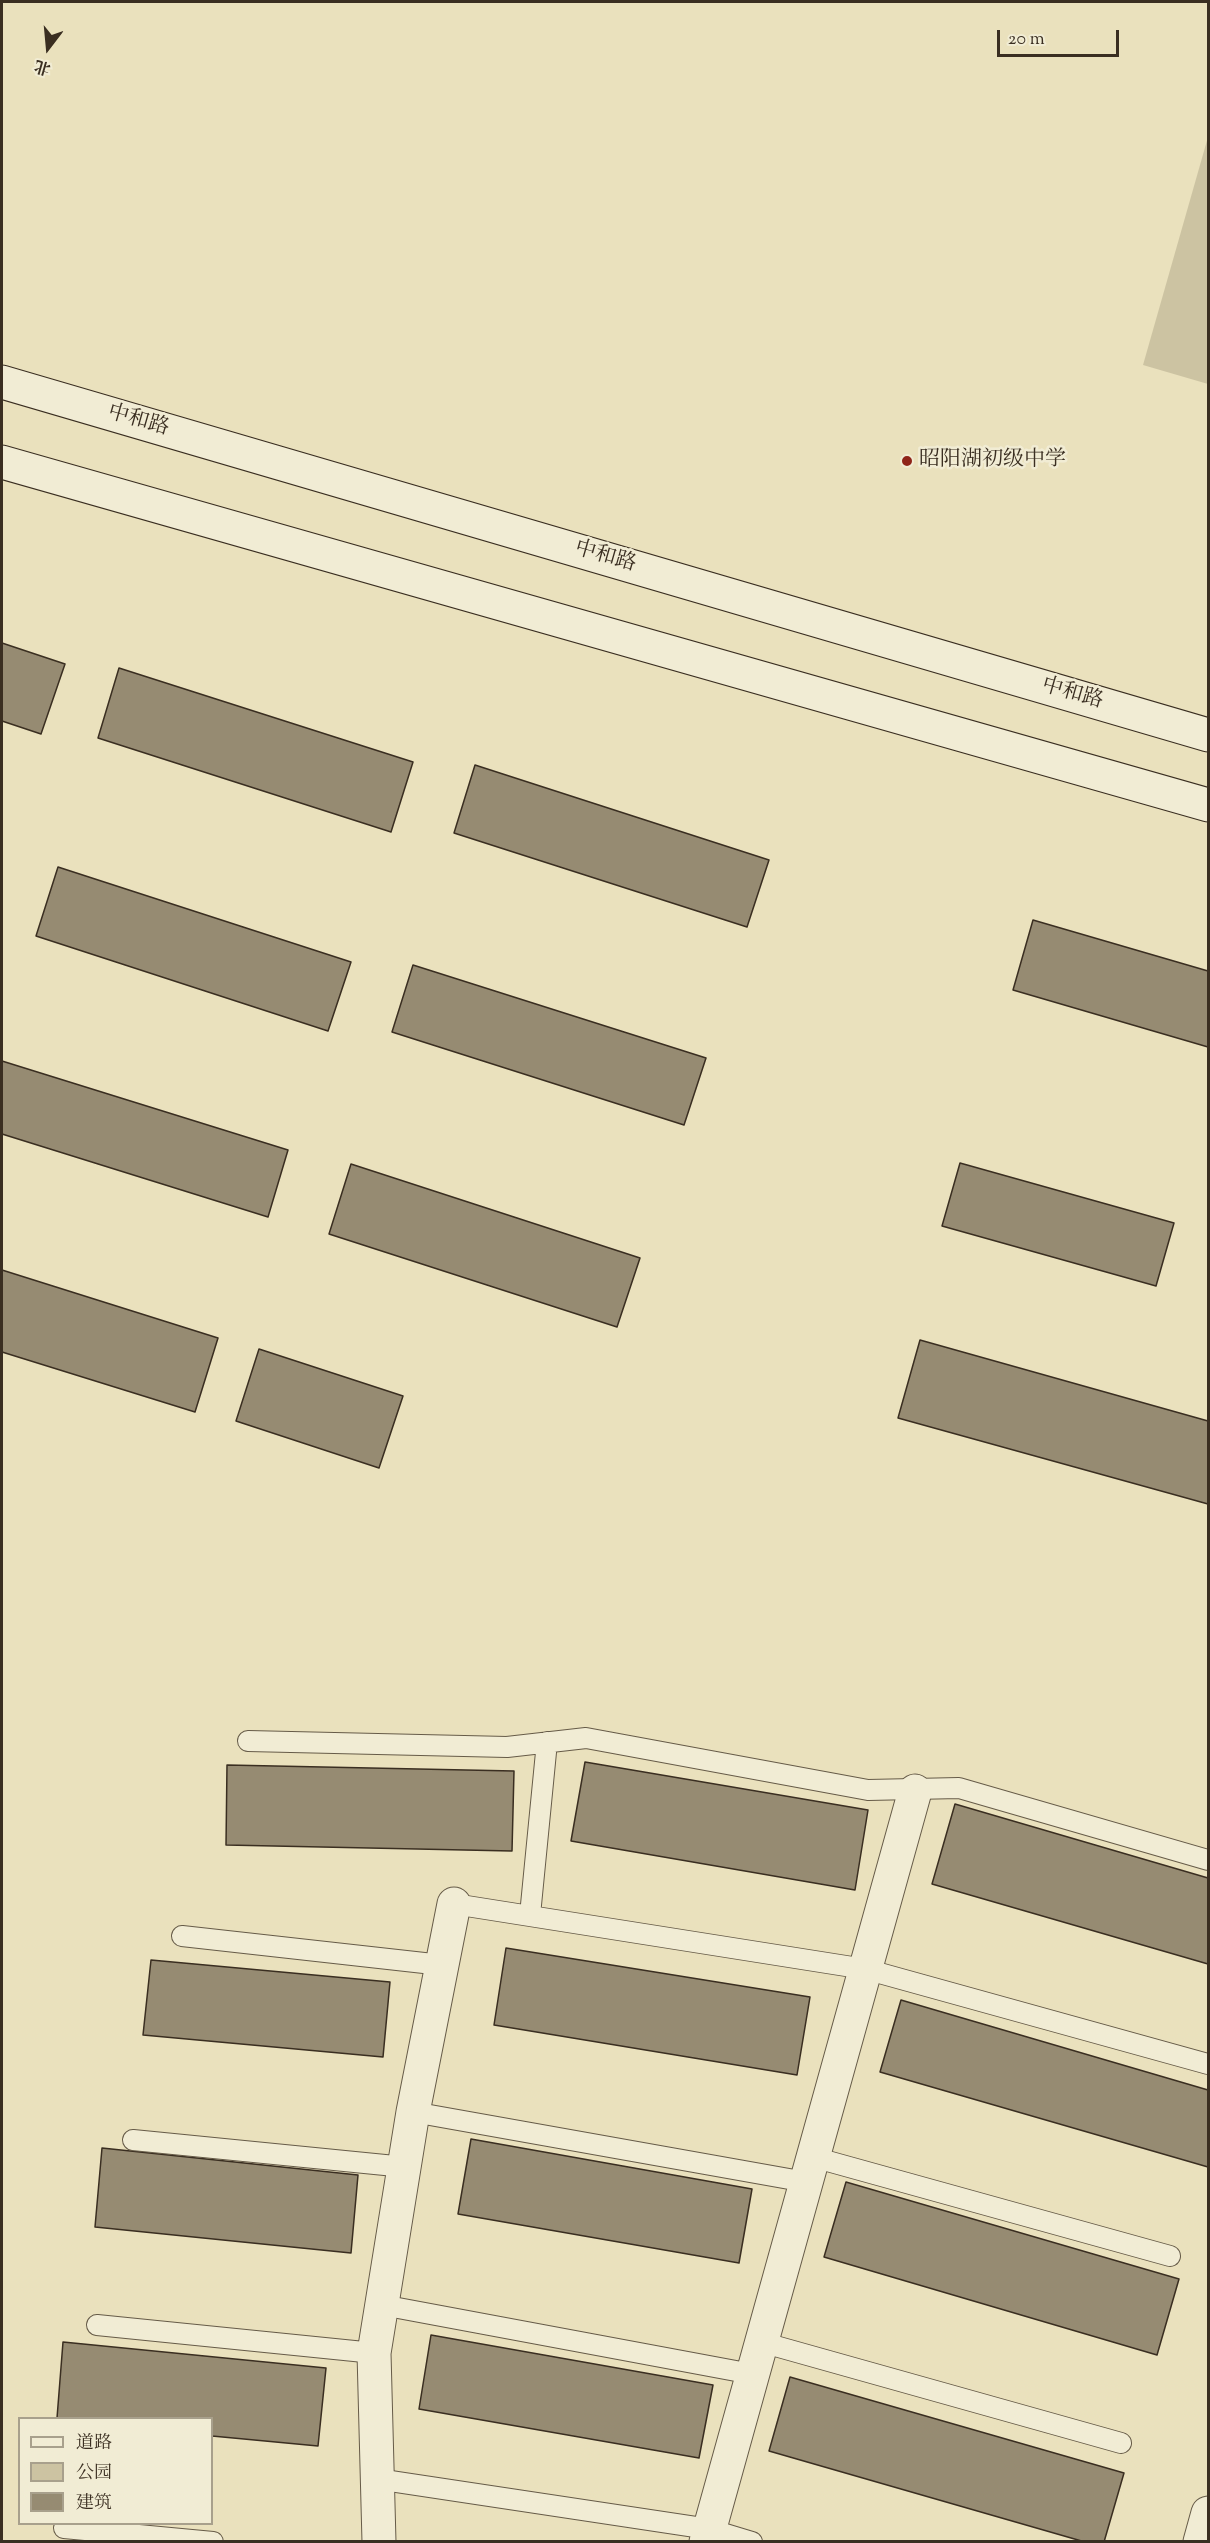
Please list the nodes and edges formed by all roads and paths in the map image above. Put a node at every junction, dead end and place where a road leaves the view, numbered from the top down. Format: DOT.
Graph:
graph roads {
  1 [pos="2,382"];
  2 [pos="2,462"];
  3 [pos="1209,735"];
  4 [pos="1209,805"];
  5 [pos="248,1741"];
  6 [pos="547,1742"];
  7 [pos="915,1791"];
  8 [pos="1209,1860"];
  9 [pos="454,1904"];
  10 [pos="530,1915"];
  11 [pos="182,1936"];
  12 [pos="442,1965"];
  13 [pos="865,1969"];
  14 [pos="1209,2064"];
  15 [pos="413,2112"];
  16 [pos="133,2140"];
  17 [pos="405,2167"];
  18 [pos="809,2169"];
  19 [pos="1170,2256"];
  20 [pos="382,2305"];
  21 [pos="97,2325"];
  22 [pos="761,2342"];
  23 [pos="374,2353"];
  24 [pos="752,2374"];
  25 [pos="1121,2443"];
  26 [pos="377,2479"];
  27 [pos="1209,2513"];
  28 [pos="64,2528"];
  29 [pos="708,2535"];
  30 [pos="213,2541"];
  31 [pos="379,2541"];
  32 [pos="752,2541"];
  33 [pos="1200,2541"];
  1 -- 3 [label="main road, 中和路"];
  2 -- 4 [label="main road"];
  5 -- 6 [label="lane"];
  6 -- 7 [label="lane"];
  6 -- 10 [label="lane"];
  7 -- 8 [label="lane"];
  7 -- 13 [label="main road"];
  9 -- 10 [label="lane"];
  9 -- 12 [label="main road"];
  10 -- 13 [label="lane"];
  11 -- 12 [label="lane"];
  12 -- 15 [label="main road"];
  13 -- 14 [label="lane"];
  13 -- 18 [label="main road"];
  15 -- 17 [label="main road"];
  15 -- 18 [label="lane"];
  16 -- 17 [label="lane"];
  17 -- 20 [label="main road"];
  18 -- 19 [label="lane"];
  18 -- 22 [label="main road"];
  20 -- 23 [label="main road"];
  20 -- 24 [label="lane"];
  21 -- 23 [label="lane"];
  22 -- 24 [label="main road"];
  22 -- 25 [label="lane"];
  23 -- 26 [label="main road"];
  24 -- 29 [label="main road"];
  26 -- 29 [label="lane"];
  26 -- 31 [label="main road"];
  27 -- 33 [label="main road"];
  28 -- 30 [label="lane"];
  29 -- 32 [label="lane"];
}
